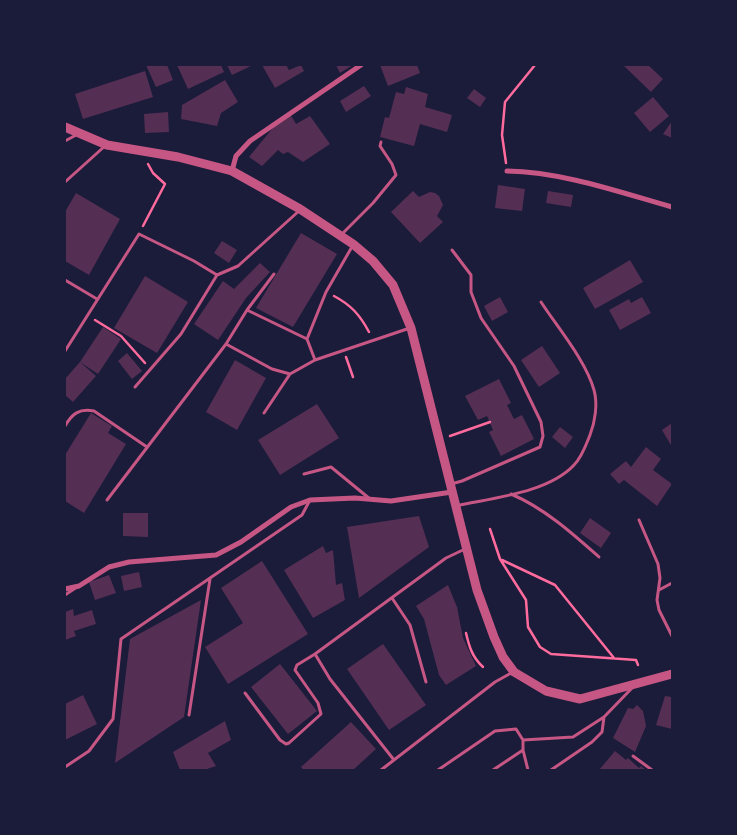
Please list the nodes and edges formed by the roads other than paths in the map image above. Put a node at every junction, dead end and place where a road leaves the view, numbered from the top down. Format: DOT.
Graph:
graph roads {
  1 [pos="361,65"];
  2 [pos="65,127"];
  3 [pos="78,134"];
  4 [pos="65,141"];
  5 [pos="381,142"];
  6 [pos="107,145"];
  7 [pos="232,170"];
  8 [pos="507,172"];
  9 [pos="65,182"];
  10 [pos="672,207"];
  11 [pos="300,209"];
  12 [pos="340,236"];
  13 [pos="353,244"];
  14 [pos="452,250"];
  15 [pos="274,274"];
  16 [pos="217,276"];
  17 [pos="65,280"];
  18 [pos="97,299"];
  19 [pos="541,302"];
  20 [pos="247,310"];
  21 [pos="411,328"];
  22 [pos="307,339"];
  23 [pos="226,344"];
  24 [pos="65,351"];
  25 [pos="315,360"];
  26 [pos="290,374"];
  27 [pos="135,387"];
  28 [pos="264,413"];
  29 [pos="65,426"];
  30 [pos="147,447"];
  31 [pos="304,474"];
  32 [pos="451,488"];
  33 [pos="510,494"];
  34 [pos="370,499"];
  35 [pos="107,500"];
  36 [pos="310,500"];
  37 [pos="456,506"];
  38 [pos="639,520"];
  39 [pos="466,548"];
  40 [pos="599,557"];
  41 [pos="210,578"];
  42 [pos="672,583"];
  43 [pos="80,586"];
  44 [pos="65,589"];
  45 [pos="658,590"];
  46 [pos="65,595"];
  47 [pos="392,598"];
  48 [pos="672,636"];
  49 [pos="315,654"];
  50 [pos="514,672"];
  51 [pos="672,674"];
  52 [pos="426,682"];
  53 [pos="634,685"];
  54 [pos="245,693"];
  55 [pos="189,715"];
  56 [pos="604,717"];
  57 [pos="523,740"];
  58 [pos="523,750"];
  59 [pos="633,756"];
  60 [pos="394,760"];
  61 [pos="65,767"];
  62 [pos="381,770"];
  63 [pos="438,770"];
  64 [pos="493,770"];
  65 [pos="528,770"];
  66 [pos="551,770"];
  67 [pos="652,770"];
  1 -- 7 [label="street"];
  2 -- 3 [label="street"];
  3 -- 4 [label="lane"];
  3 -- 6 [label="street"];
  5 -- 12 [label="lane"];
  6 -- 7 [label="street"];
  6 -- 9 [label="lane"];
  7 -- 11 [label="street"];
  8 -- 10 [label="street"];
  11 -- 12 [label="street"];
  11 -- 16 [label="lane"];
  12 -- 13 [label="street"];
  13 -- 21 [label="street"];
  13 -- 22 [label="lane"];
  14 -- 32 [label="lane"];
  15 -- 20 [label="lane"];
  16 -- 18 [label="lane"];
  16 -- 27 [label="lane"];
  17 -- 18 [label="lane"];
  18 -- 24 [label="lane"];
  19 -- 33 [label="lane"];
  20 -- 22 [label="lane"];
  20 -- 23 [label="lane"];
  21 -- 25 [label="lane"];
  21 -- 32 [label="street"];
  22 -- 25 [label="lane"];
  23 -- 26 [label="lane"];
  23 -- 30 [label="lane"];
  25 -- 26 [label="lane"];
  26 -- 28 [label="lane"];
  29 -- 30 [label="lane"];
  30 -- 35 [label="lane"];
  31 -- 34 [label="lane"];
  32 -- 34 [label="street"];
  32 -- 37 [label="street"];
  33 -- 37 [label="lane"];
  33 -- 40 [label="lane"];
  34 -- 36 [label="street"];
  36 -- 41 [label="lane"];
  36 -- 43 [label="street"];
  37 -- 39 [label="street"];
  38 -- 45 [label="lane"];
  39 -- 47 [label="lane"];
  39 -- 50 [label="street"];
  41 -- 55 [label="lane"];
  41 -- 61 [label="lane"];
  42 -- 45 [label="lane"];
  43 -- 44 [label="street"];
  43 -- 46 [label="lane"];
  45 -- 48 [label="lane"];
  47 -- 49 [label="lane"];
  47 -- 52 [label="lane"];
  49 -- 54 [label="lane"];
  49 -- 60 [label="lane"];
  50 -- 53 [label="street"];
  50 -- 60 [label="lane"];
  51 -- 53 [label="street"];
  53 -- 56 [label="lane"];
  56 -- 57 [label="lane"];
  56 -- 66 [label="lane"];
  57 -- 58 [label="lane"];
  57 -- 63 [label="lane"];
  58 -- 64 [label="lane"];
  58 -- 65 [label="lane"];
  59 -- 67 [label="lane"];
  60 -- 62 [label="lane"];
}
